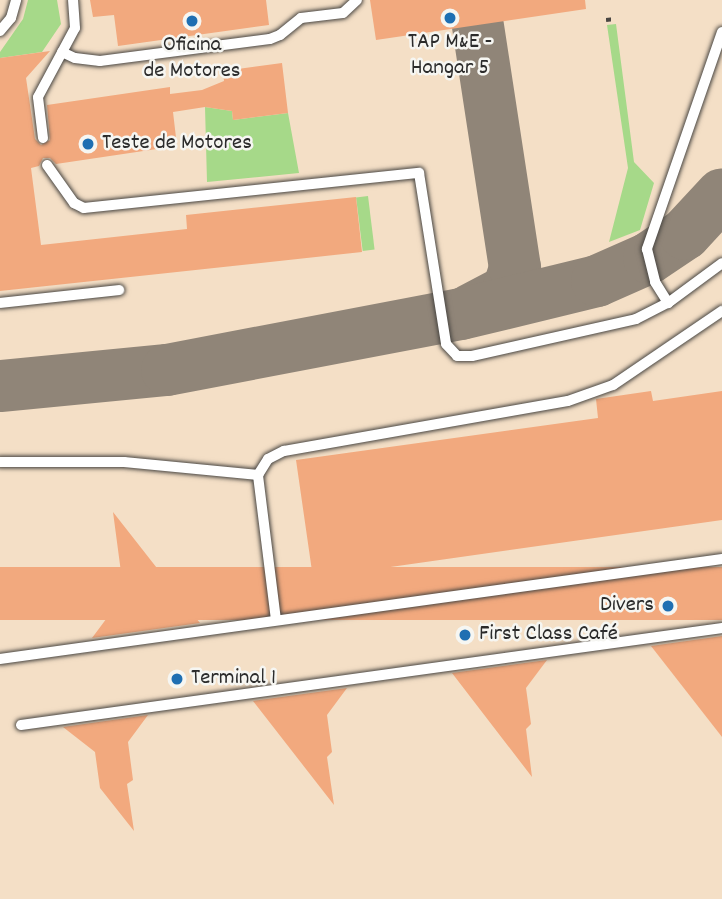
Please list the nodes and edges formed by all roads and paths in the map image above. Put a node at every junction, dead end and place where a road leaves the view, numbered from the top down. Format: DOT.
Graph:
graph roads {
  1 [pos="16,0"];
  2 [pos="73,0"];
  3 [pos="357,0"];
  4 [pos="615,19"];
  5 [pos="607,20"];
  6 [pos="0,31"];
  7 [pos="722,32"];
  8 [pos="62,52"];
  9 [pos="43,138"];
  10 [pos="47,165"];
  11 [pos="722,263"];
  12 [pos="119,290"];
  13 [pos="0,303"];
  14 [pos="668,303"];
  15 [pos="722,310"];
  16 [pos="0,462"];
  17 [pos="258,475"];
  18 [pos="722,559"];
  19 [pos="276,620"];
  20 [pos="722,628"];
  21 [pos="0,659"];
  22 [pos="20,724"];
  1 -- 6 [label="lane"];
  2 -- 8 [label="lane"];
  3 -- 8 [label="lane"];
  4 -- 5 [label="path"];
  7 -- 14 [label="lane"];
  8 -- 9 [label="lane"];
  10 -- 14 [label="lane"];
  11 -- 14 [label="lane"];
  12 -- 13 [label="lane"];
  15 -- 17 [label="lane"];
  16 -- 17 [label="lane"];
  17 -- 19 [label="lane"];
  18 -- 19 [label="lane"];
  19 -- 21 [label="lane"];
  20 -- 22 [label="lane"];
}
